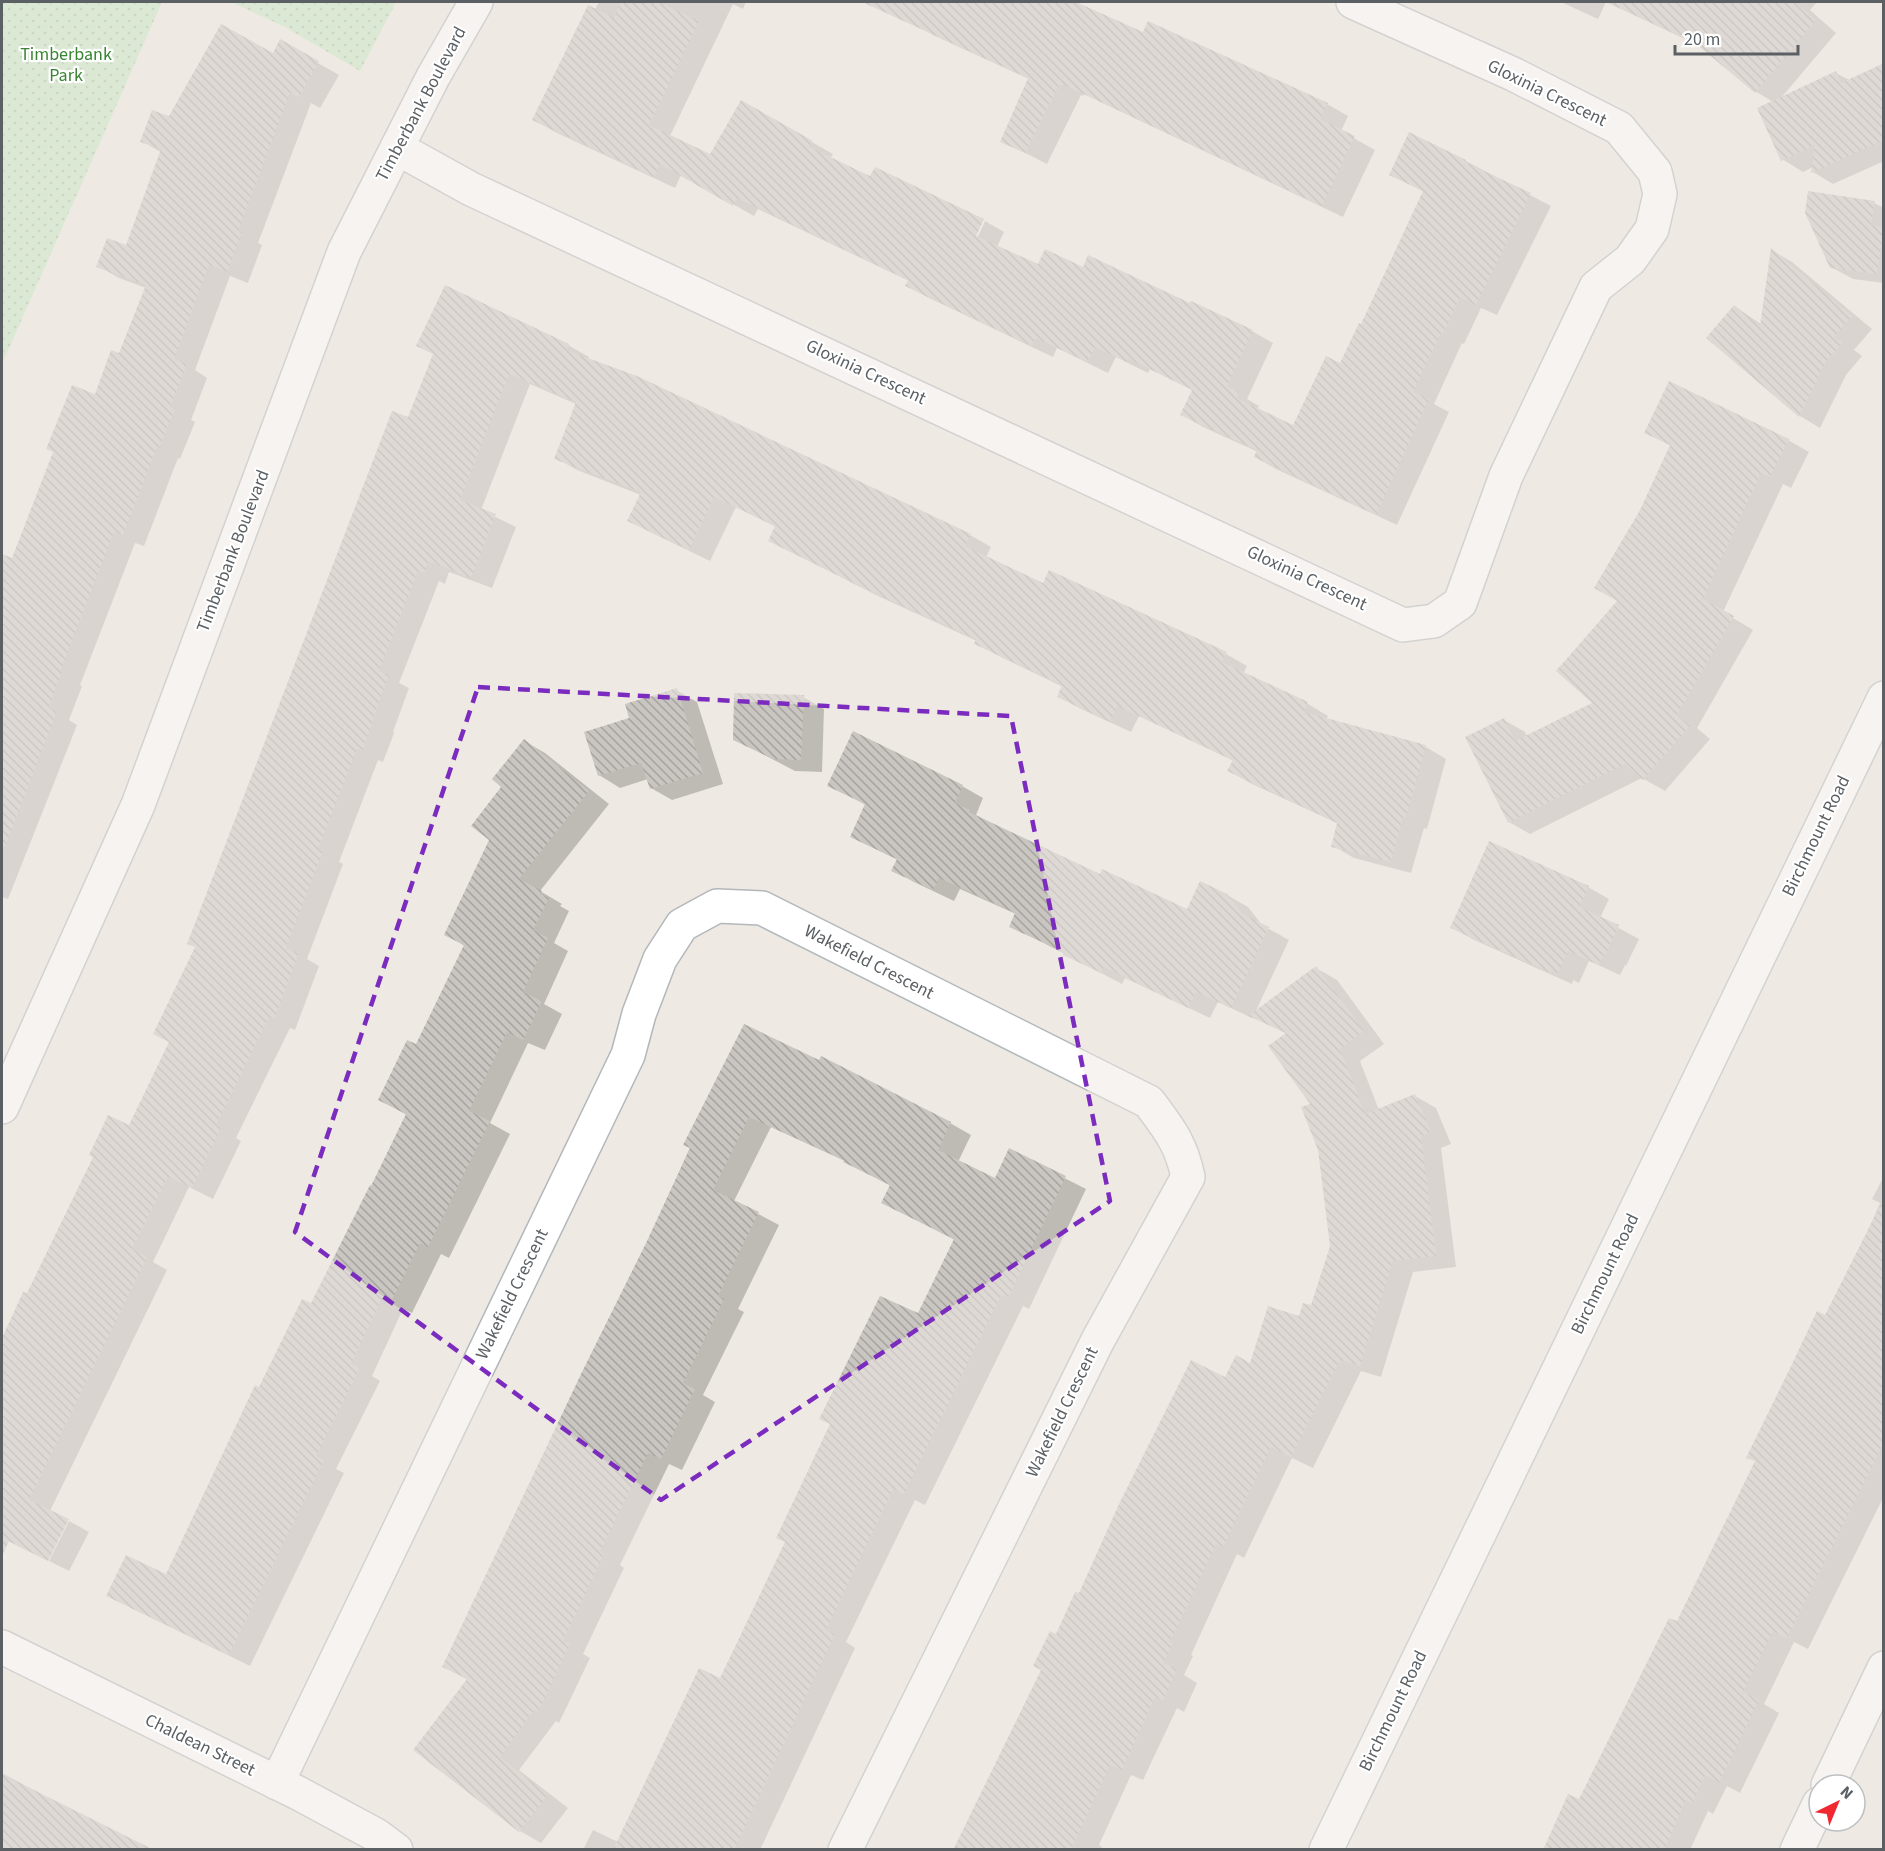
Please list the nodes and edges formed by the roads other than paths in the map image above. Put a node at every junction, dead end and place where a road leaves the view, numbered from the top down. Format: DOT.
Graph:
graph roads {
  1 [pos="476,2"];
  2 [pos="1353,2"];
  3 [pos="397,148"];
  4 [pos="1884,698"];
  5 [pos="2,1107"];
  6 [pos="2,1647"];
  7 [pos="1884,1668"];
  8 [pos="1834,1773"];
  9 [pos="277,1783"];
  10 [pos="1807,1829"];
  11 [pos="396,1850"];
  12 [pos="845,1850"];
  13 [pos="1326,1850"];
  14 [pos="1797,1850"];
  1 -- 3 [label="street, Timberbank Boulevard"];
  2 -- 3 [label="street, Gloxinia Crescent"];
  3 -- 5 [label="street, Timberbank Boulevard"];
  4 -- 13 [label="street, Birchmount Road"];
  6 -- 9 [label="street, Chaldean Street"];
  7 -- 8 [label="street"];
  9 -- 11 [label="street, Chaldean Street"];
  9 -- 12 [label="street, Wakefield Crescent"];
  10 -- 14 [label="street"];
}
